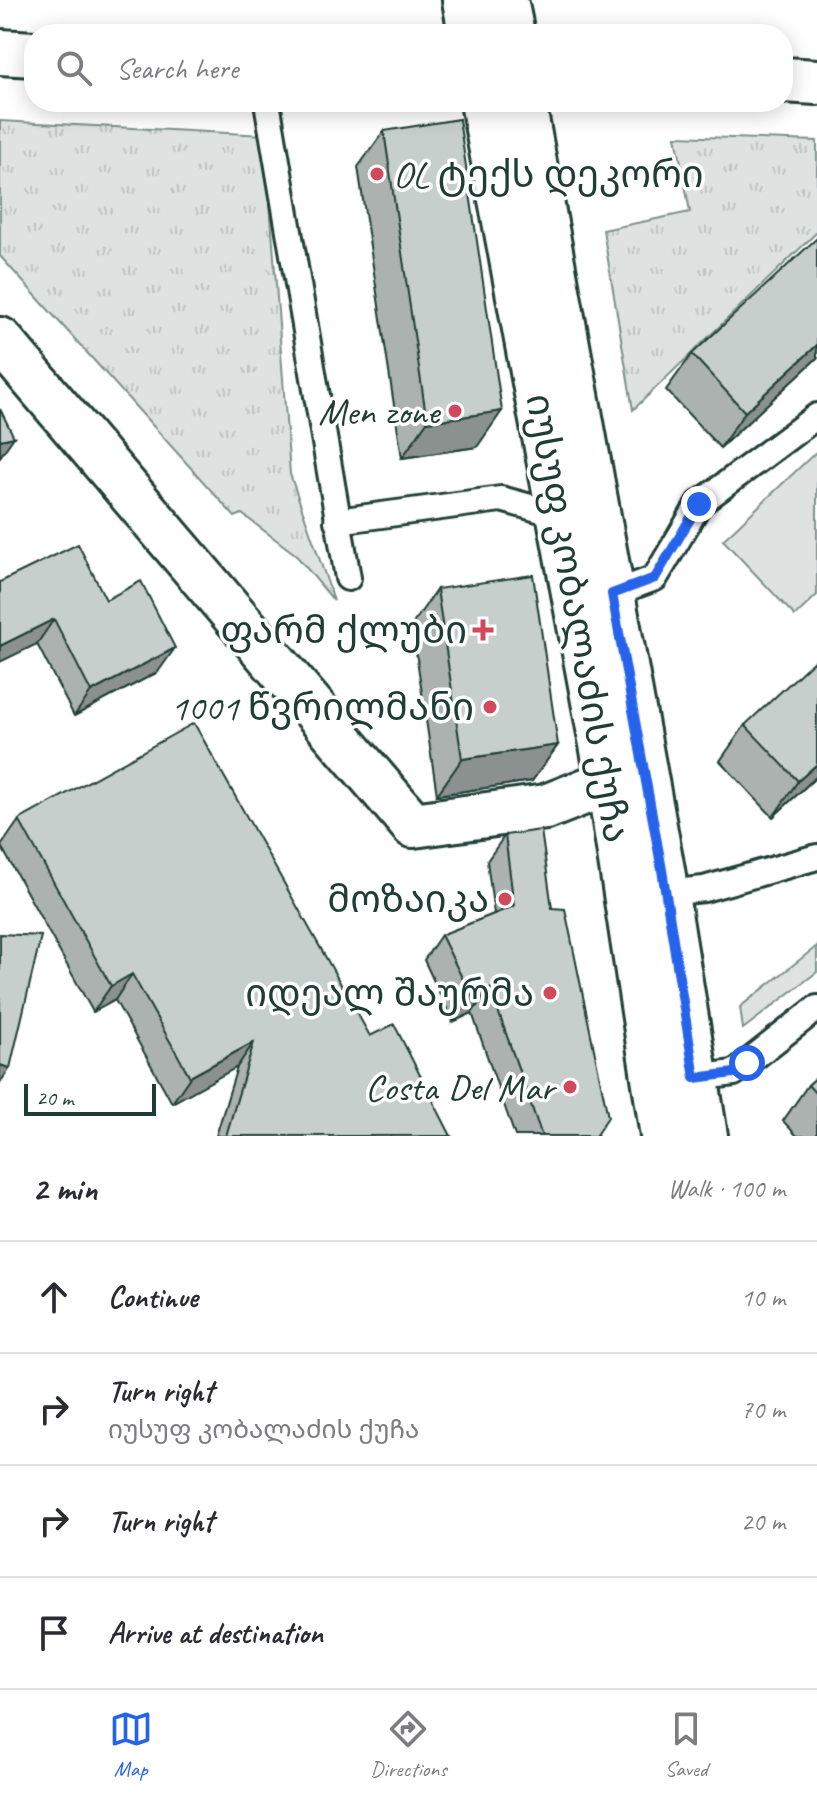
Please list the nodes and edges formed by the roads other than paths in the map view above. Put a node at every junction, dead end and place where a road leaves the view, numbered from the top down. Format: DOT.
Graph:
graph roads {
  1 [pos="465,0"];
  2 [pos="505,0"];
  3 [pos="469,24"];
  4 [pos="510,24"];
  5 [pos="0,52"];
  6 [pos="24,53"];
  7 [pos="793,81"];
  8 [pos="817,82"];
  9 [pos="269,112"];
  10 [pos="485,112"];
  11 [pos="525,112"];
  12 [pos="0,340"];
  13 [pos="817,416"];
  14 [pos="560,515"];
  15 [pos="337,521"];
  16 [pos="348,578"];
  17 [pos="612,594"];
  18 [pos="609,782"];
  19 [pos="817,857"];
  20 [pos="665,893"];
  21 [pos="817,1008"];
  22 [pos="695,1078"];
  23 [pos="663,1136"];
  24 [pos="705,1136"];
  1 -- 3 [label="street"];
  2 -- 4 [label="street"];
  5 -- 6 [label="street"];
  7 -- 8 [label="street"];
  9 -- 15 [label="lane"];
  10 -- 14 [label="street, იუსუფ კობალაძის ქუჩა"];
  11 -- 17 [label="street, იუსუფ კობალაძის ქუჩა"];
  12 -- 18 [label="street"];
  13 -- 17 [label="lane"];
  14 -- 15 [label="lane"];
  14 -- 18 [label="street, იუსუფ კობალაძის ქუჩა"];
  15 -- 16 [label="lane"];
  17 -- 20 [label="street, იუსუფ კობალაძის ქუჩა"];
  18 -- 23 [label="street, იუსუფ კობალაძის ქუჩა"];
  19 -- 20 [label="lane"];
  20 -- 22 [label="street, იუსუფ კობალაძის ქუჩა"];
  21 -- 22 [label="lane"];
  22 -- 24 [label="street, იუსუფ კობალაძის ქუჩა"];
}
